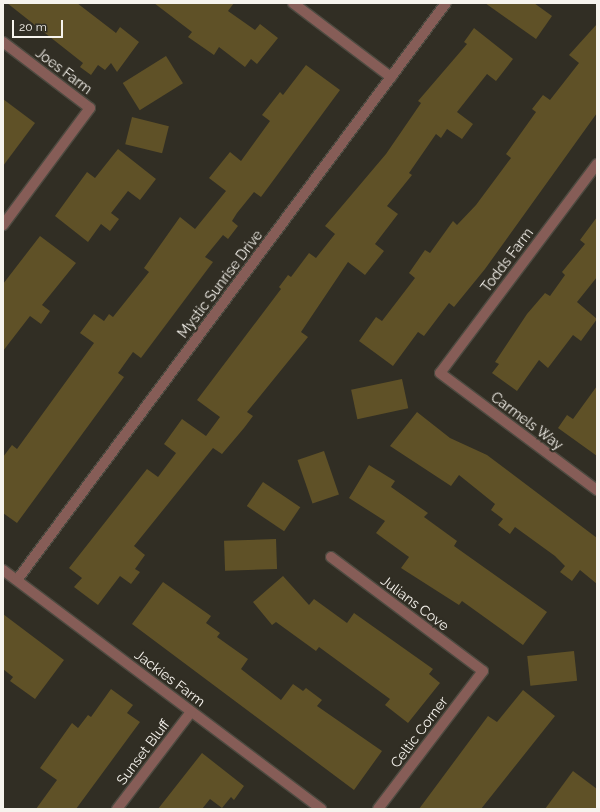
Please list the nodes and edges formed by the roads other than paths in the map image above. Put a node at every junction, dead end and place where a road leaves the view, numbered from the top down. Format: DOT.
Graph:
graph roads {
  1 [pos="294,3"];
  2 [pos="446,3"];
  3 [pos="3,42"];
  4 [pos="391,77"];
  5 [pos="597,164"];
  6 [pos="3,224"];
  7 [pos="440,373"];
  8 [pos="597,490"];
  9 [pos="331,557"];
  10 [pos="3,570"];
  11 [pos="17,580"];
  12 [pos="483,671"];
  13 [pos="191,712"];
  14 [pos="117,809"];
  15 [pos="321,809"];
  16 [pos="378,809"];
  1 -- 4 [label="street"];
  2 -- 4 [label="street, Mystic Sunrise Drive"];
  3 -- 6 [label="street, Joes Farm"];
  4 -- 11 [label="street, Mystic Sunrise Drive"];
  5 -- 7 [label="street, Todds Farm"];
  7 -- 8 [label="street, Carmels Way"];
  9 -- 12 [label="street, Julians Cove"];
  10 -- 11 [label="street, Jackies Farm"];
  11 -- 13 [label="street, Jackies Farm"];
  12 -- 16 [label="street, Celtic Corner"];
  13 -- 14 [label="street, Sunset Bluff"];
  13 -- 15 [label="street, Jackies Farm"];
}
